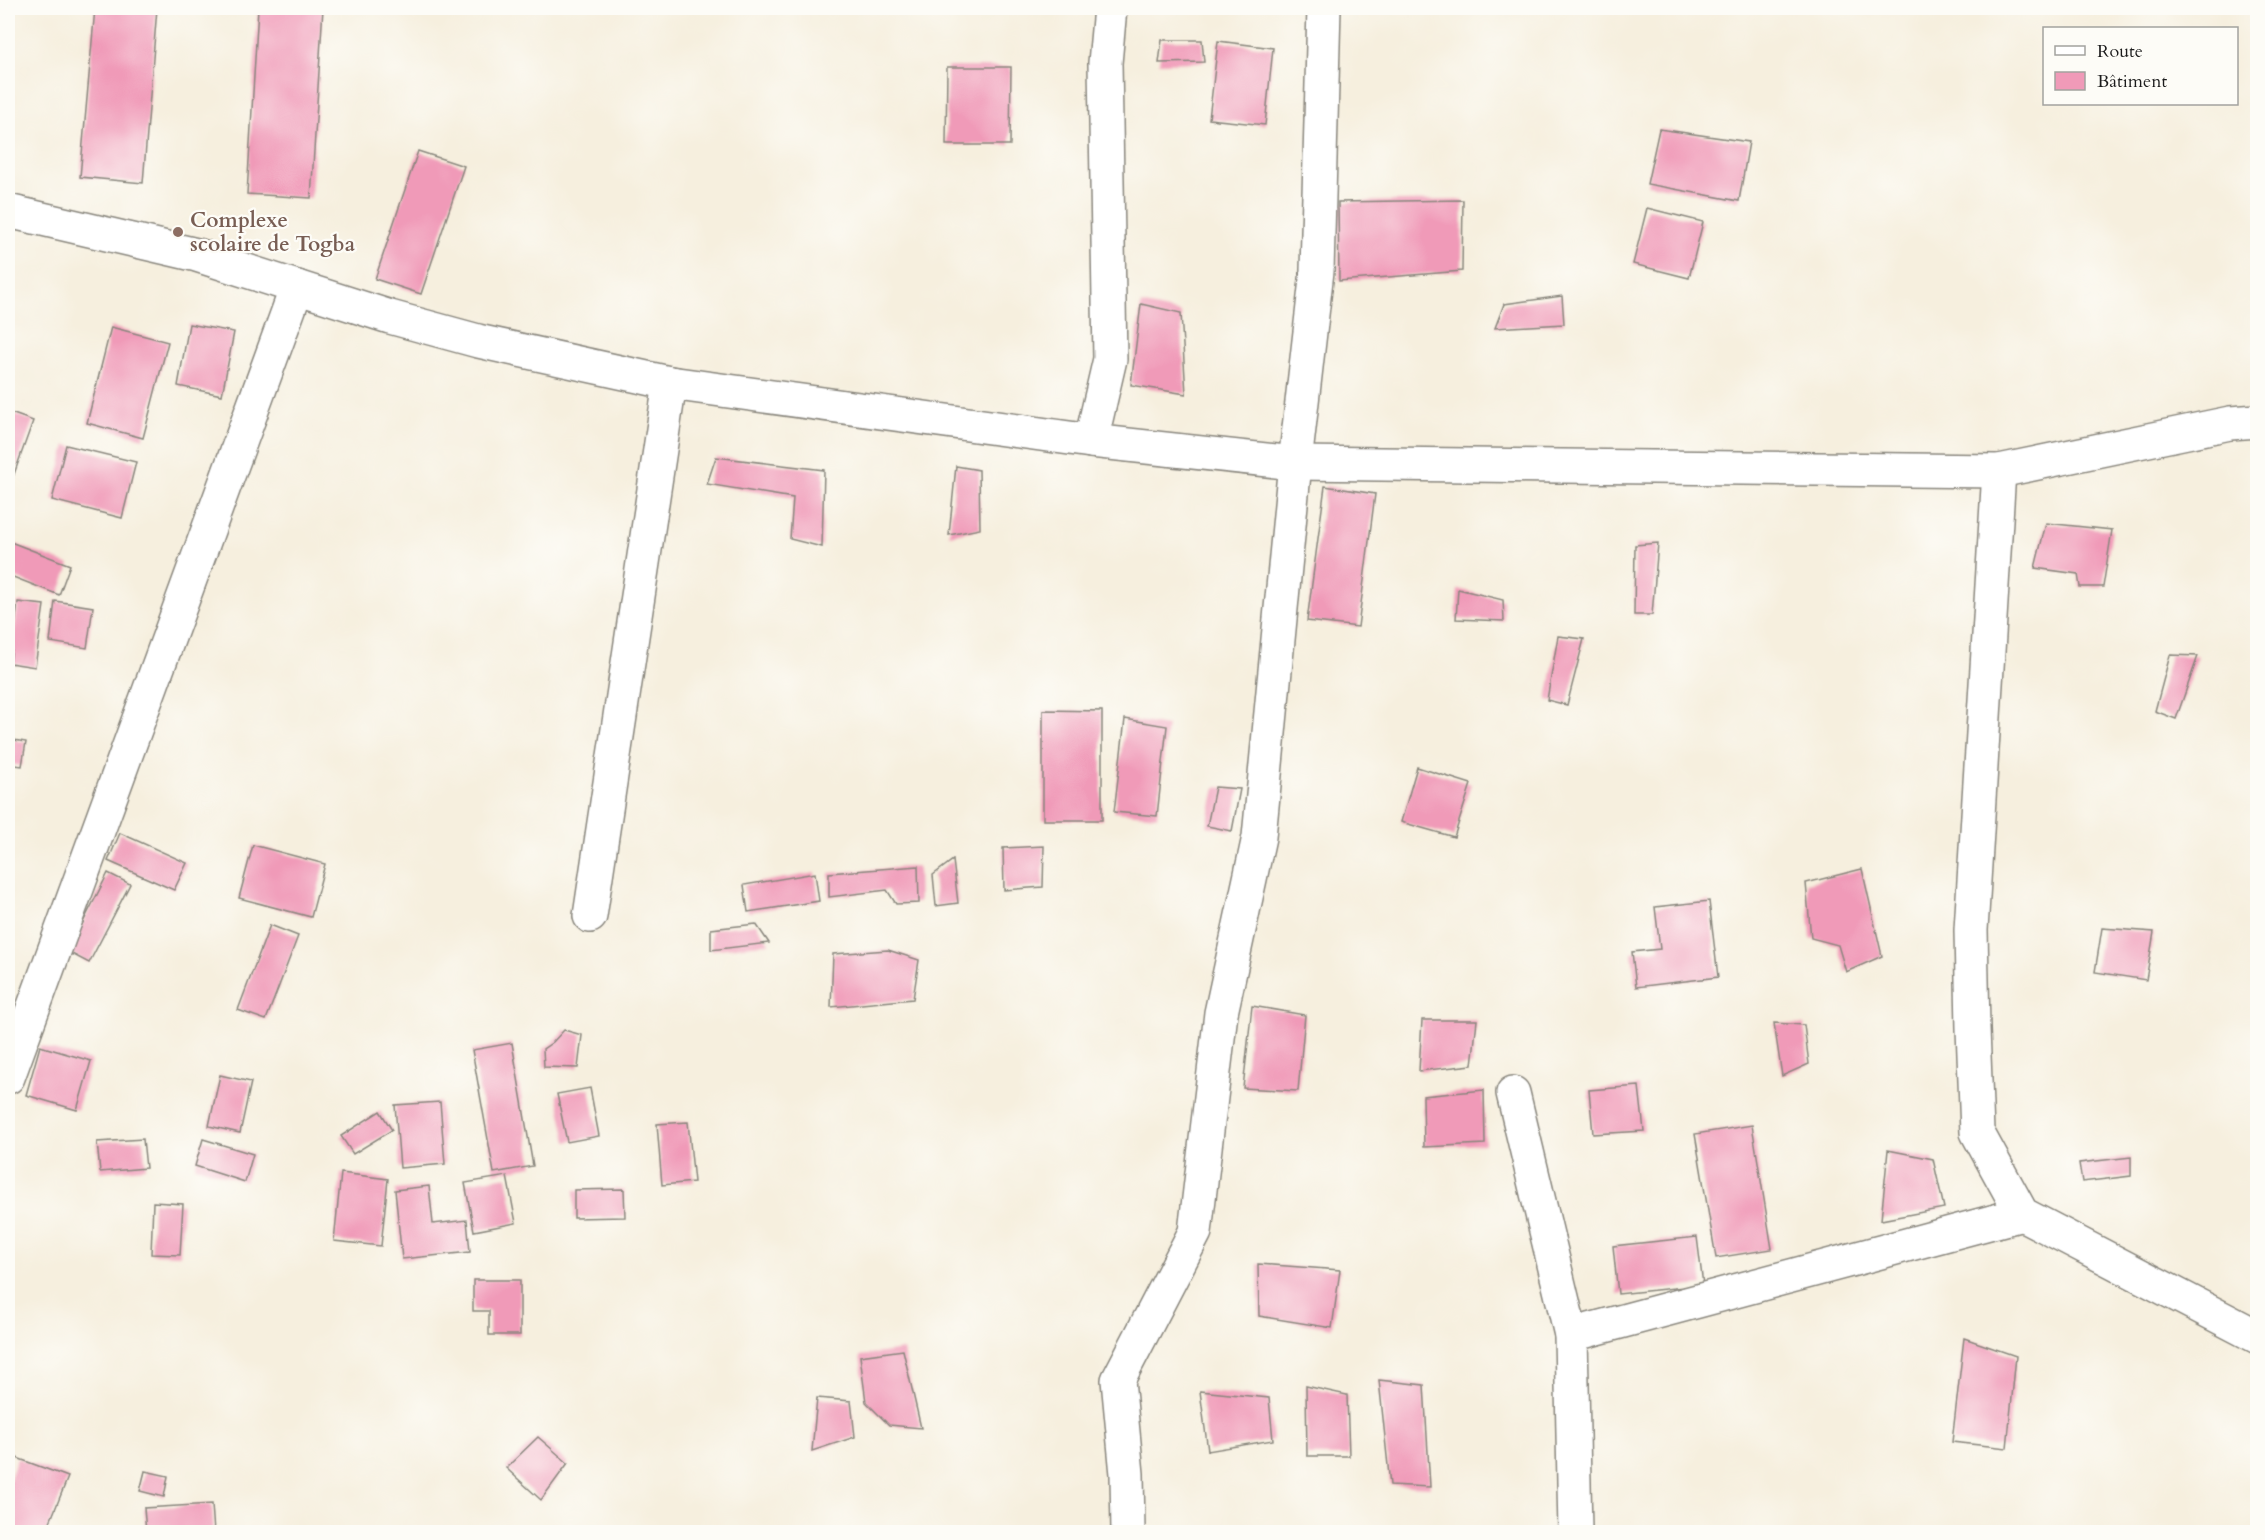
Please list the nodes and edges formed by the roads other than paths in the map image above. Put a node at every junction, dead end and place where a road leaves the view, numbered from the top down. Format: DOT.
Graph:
graph roads {
  1 [pos="1110,8"];
  2 [pos="1324,8"];
  3 [pos="8,211"];
  4 [pos="297,287"];
  5 [pos="670,383"];
  6 [pos="2258,421"];
  7 [pos="1091,441"];
  8 [pos="1295,463"];
  9 [pos="1999,471"];
  10 [pos="590,916"];
  11 [pos="8,1077"];
  12 [pos="1513,1093"];
  13 [pos="2022,1214"];
  14 [pos="1571,1335"];
  15 [pos="2258,1337"];
  16 [pos="1128,1533"];
  17 [pos="1575,1533"];
  1 -- 7 [label="street"];
  2 -- 8 [label="street"];
  3 -- 4 [label="street"];
  4 -- 5 [label="street"];
  4 -- 11 [label="street"];
  5 -- 7 [label="street"];
  5 -- 10 [label="street"];
  6 -- 9 [label="street"];
  7 -- 8 [label="street"];
  8 -- 9 [label="street"];
  8 -- 16 [label="street"];
  9 -- 13 [label="street"];
  12 -- 14 [label="street"];
  13 -- 14 [label="street"];
  13 -- 15 [label="street"];
  14 -- 17 [label="street"];
}
